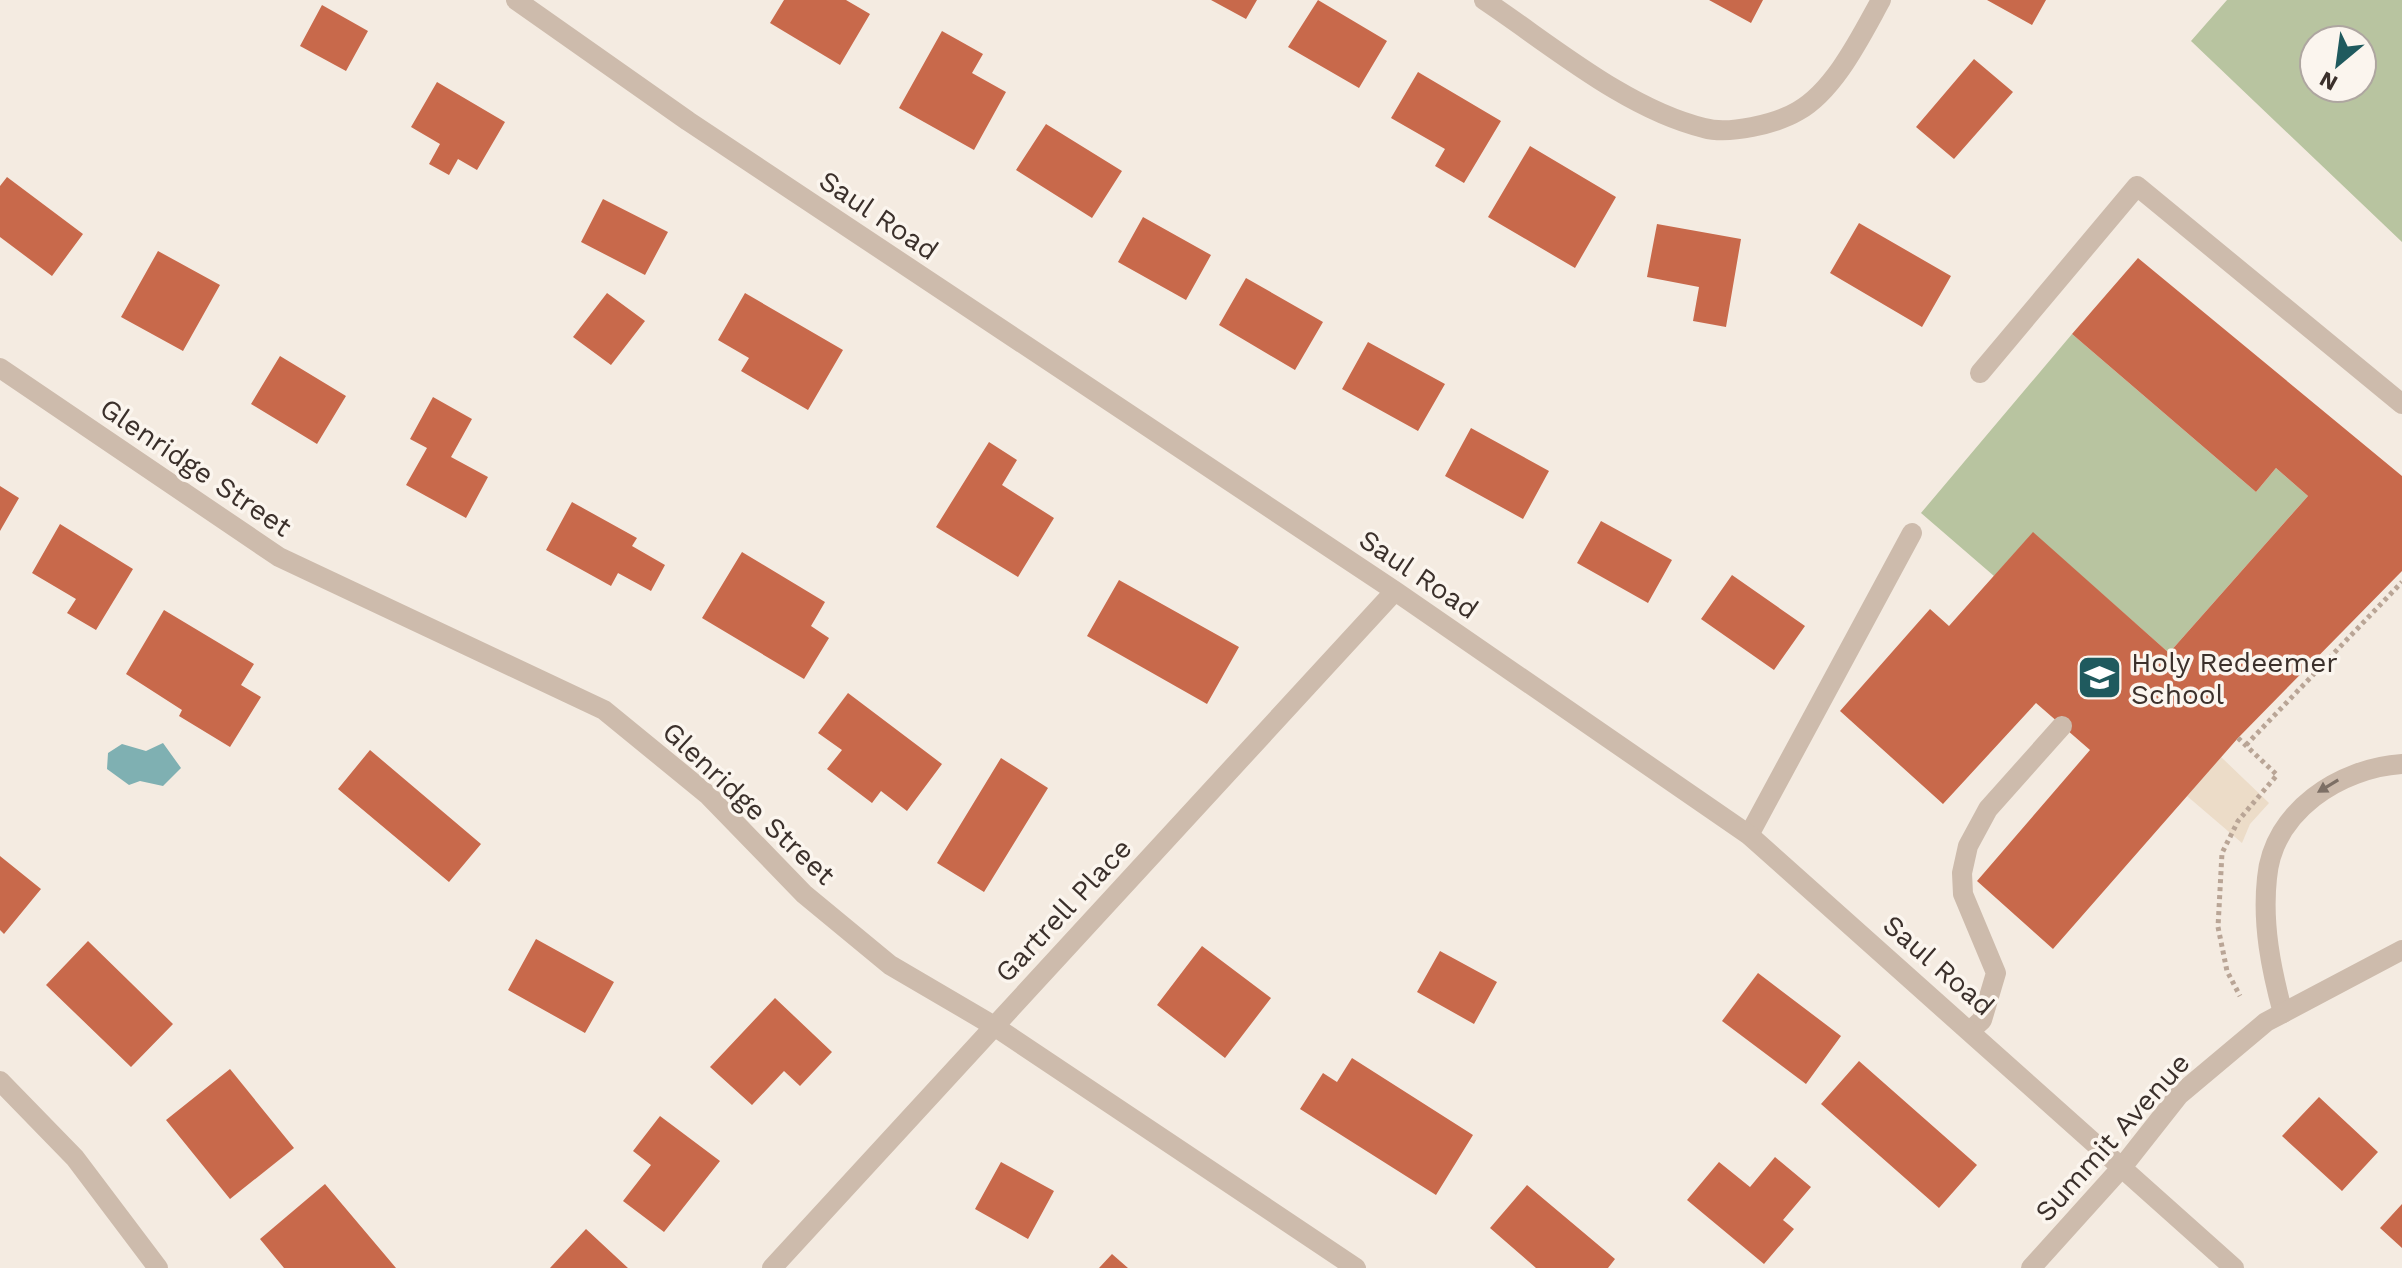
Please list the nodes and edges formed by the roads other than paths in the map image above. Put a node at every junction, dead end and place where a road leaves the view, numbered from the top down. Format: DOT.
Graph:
graph roads {
  1 [pos="516,0"];
  2 [pos="1484,0"];
  3 [pos="1881,0"];
  4 [pos="0,368"];
  5 [pos="1980,373"];
  6 [pos="2402,404"];
  7 [pos="1912,533"];
  8 [pos="1395,591"];
  9 [pos="2062,726"];
  10 [pos="2402,764"];
  11 [pos="1749,835"];
  12 [pos="2402,950"];
  13 [pos="2283,1013"];
  14 [pos="994,1026"];
  15 [pos="1971,1030"];
  16 [pos="0,1081"];
  17 [pos="2123,1166"];
  18 [pos="158,1268"];
  19 [pos="772,1268"];
  20 [pos="1356,1268"];
  21 [pos="2031,1268"];
  22 [pos="2234,1268"];
  1 -- 8 [label="street, Saul Road"];
  2 -- 3 [label="street"];
  4 -- 14 [label="street, Glenridge Street"];
  5 -- 6 [label="street"];
  7 -- 11 [label="street"];
  8 -- 11 [label="street, Saul Road"];
  8 -- 14 [label="street, Gartrell Place"];
  9 -- 15 [label="street"];
  10 -- 13 [label="street, one-way"];
  11 -- 15 [label="street, Saul Road"];
  12 -- 13 [label="street, Summit Avenue"];
  13 -- 17 [label="street, Summit Avenue"];
  14 -- 19 [label="street, Gartrell Place"];
  14 -- 20 [label="street, Glenridge Street"];
  15 -- 17 [label="street, Saul Road"];
  16 -- 18 [label="street"];
  17 -- 21 [label="street, Summit Avenue"];
  17 -- 22 [label="street, Saul Road"];
}
